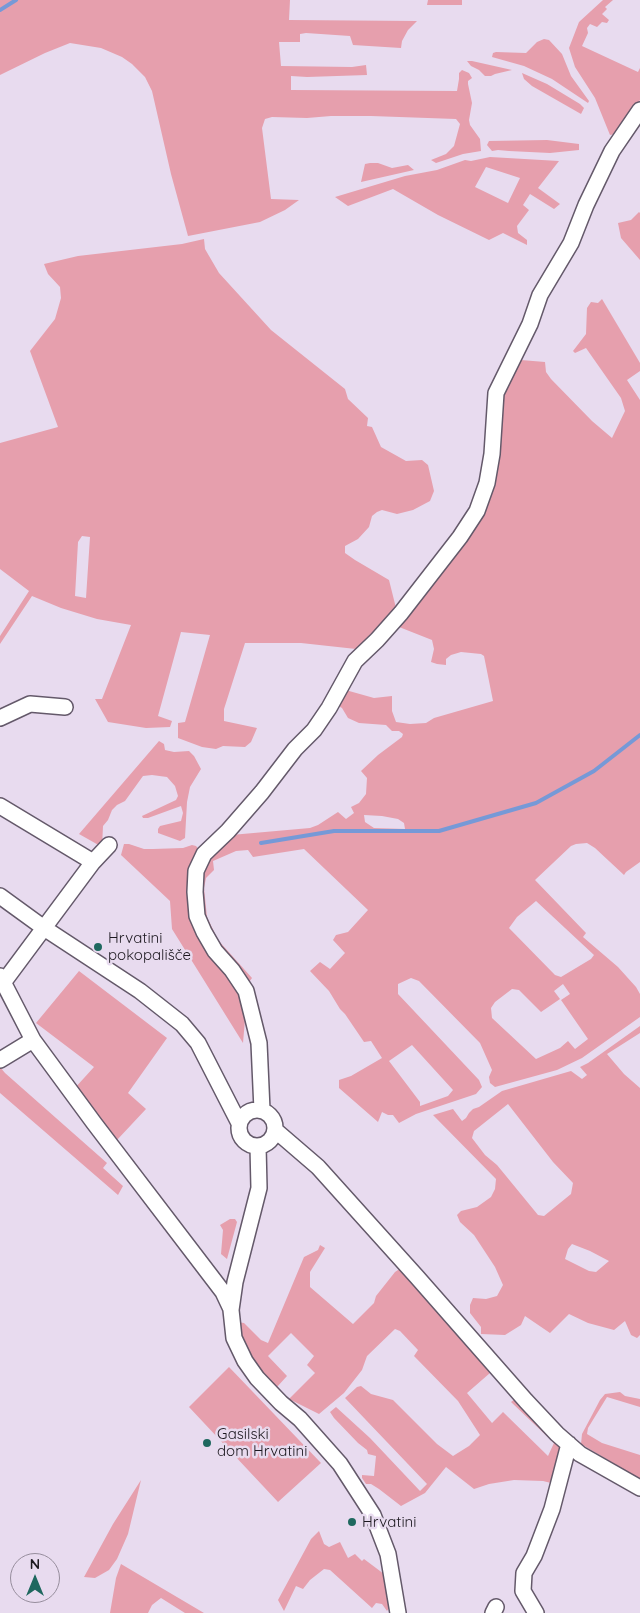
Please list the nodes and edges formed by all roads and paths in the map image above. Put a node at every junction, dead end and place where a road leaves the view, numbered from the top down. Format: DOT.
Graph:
graph roads {
  1 [pos="640,110"];
  2 [pos="65,706"];
  3 [pos="0,718"];
  4 [pos="0,806"];
  5 [pos="109,845"];
  6 [pos="93,862"];
  7 [pos="0,896"];
  8 [pos="44,928"];
  9 [pos="2,979"];
  10 [pos="32,1040"];
  11 [pos="0,1060"];
  12 [pos="229,1102"];
  13 [pos="256,1110"];
  14 [pos="239,1123"];
  15 [pos="268,1139"];
  16 [pos="231,1310"];
  17 [pos="570,1444"];
  18 [pos="640,1488"];
  19 [pos="398,1613"];
  20 [pos="536,1613"];
  1 -- 13 [label="street"];
  2 -- 3 [label="street"];
  4 -- 6 [label="street"];
  5 -- 6 [label="street"];
  6 -- 8 [label="street"];
  7 -- 8 [label="street"];
  8 -- 9 [label="street"];
  8 -- 12 [label="street"];
  9 -- 10 [label="street"];
  10 -- 11 [label="street"];
  10 -- 16 [label="street"];
  12 -- 13 [label="street"];
  12 -- 14 [label="street"];
  13 -- 14 [label="street"];
  13 -- 15 [label="street"];
  14 -- 15 [label="street"];
  15 -- 16 [label="street"];
  15 -- 17 [label="street"];
  16 -- 19 [label="street"];
  17 -- 18 [label="street"];
  17 -- 20 [label="street"];
}
